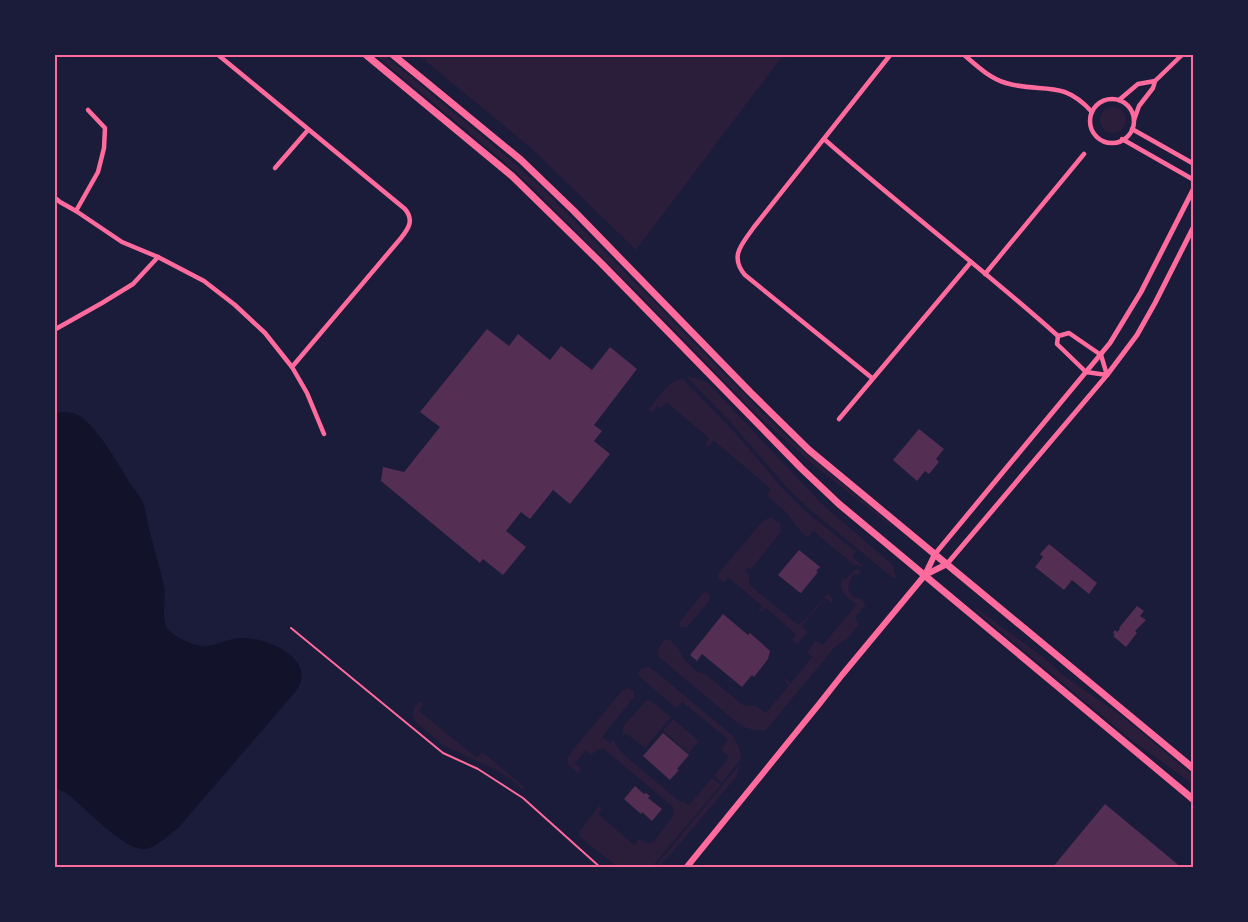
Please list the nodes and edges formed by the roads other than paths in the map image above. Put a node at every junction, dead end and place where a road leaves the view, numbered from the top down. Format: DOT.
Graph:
graph roads {
  1 [pos="217,54"];
  2 [pos="365,54"];
  3 [pos="392,54"];
  4 [pos="891,54"];
  5 [pos="963,54"];
  6 [pos="1183,54"];
  7 [pos="1155,81"];
  8 [pos="1119,100"];
  9 [pos="88,110"];
  10 [pos="1092,112"];
  11 [pos="1134,120"];
  12 [pos="1132,129"];
  13 [pos="308,130"];
  14 [pos="824,139"];
  15 [pos="1122,139"];
  16 [pos="1084,154"];
  17 [pos="1194,164"];
  18 [pos="275,168"];
  19 [pos="1194,180"];
  20 [pos="1194,189"];
  21 [pos="54,197"];
  22 [pos="60,202"];
  23 [pos="54,207"];
  24 [pos="76,211"];
  25 [pos="1194,226"];
  26 [pos="158,257"];
  27 [pos="971,262"];
  28 [pos="985,274"];
  29 [pos="54,330"];
  30 [pos="1058,336"];
  31 [pos="1101,355"];
  32 [pos="292,367"];
  33 [pos="1086,372"];
  34 [pos="1107,375"];
  35 [pos="872,378"];
  36 [pos="839,419"];
  37 [pos="324,434"];
  38 [pos="935,554"];
  39 [pos="947,564"];
  40 [pos="925,575"];
  41 [pos="291,628"];
  42 [pos="1194,769"];
  43 [pos="1194,800"];
  44 [pos="601,868"];
  45 [pos="686,868"];
  1 -- 13 [label="street"];
  2 -- 40 [label="main road"];
  3 -- 38 [label="main road"];
  4 -- 14 [label="street"];
  5 -- 10 [label="street"];
  6 -- 7 [label="street"];
  7 -- 8 [label="street"];
  7 -- 11 [label="street"];
  8 -- 10 [label="street"];
  8 -- 11 [label="street"];
  9 -- 24 [label="street"];
  10 -- 15 [label="street"];
  11 -- 12 [label="street"];
  12 -- 15 [label="street"];
  12 -- 17 [label="street"];
  13 -- 18 [label="street"];
  13 -- 32 [label="street"];
  14 -- 27 [label="street"];
  14 -- 35 [label="street"];
  15 -- 19 [label="street"];
  16 -- 28 [label="street"];
  20 -- 31 [label="street"];
  21 -- 22 [label="street"];
  22 -- 23 [label="street"];
  22 -- 24 [label="street"];
  24 -- 26 [label="street"];
  25 -- 34 [label="street"];
  26 -- 29 [label="street"];
  26 -- 32 [label="street"];
  27 -- 28 [label="street"];
  27 -- 35 [label="street"];
  28 -- 30 [label="street"];
  30 -- 31 [label="street"];
  30 -- 33 [label="street"];
  31 -- 33 [label="street"];
  31 -- 34 [label="street"];
  32 -- 37 [label="street"];
  33 -- 34 [label="street"];
  33 -- 38 [label="street"];
  34 -- 39 [label="street"];
  35 -- 36 [label="street"];
  38 -- 39 [label="main road"];
  38 -- 40 [label="main road"];
  39 -- 40 [label="main road"];
  39 -- 42 [label="main road"];
  40 -- 43 [label="main road"];
  40 -- 45 [label="main road"];
  41 -- 44 [label="lane"];
}
